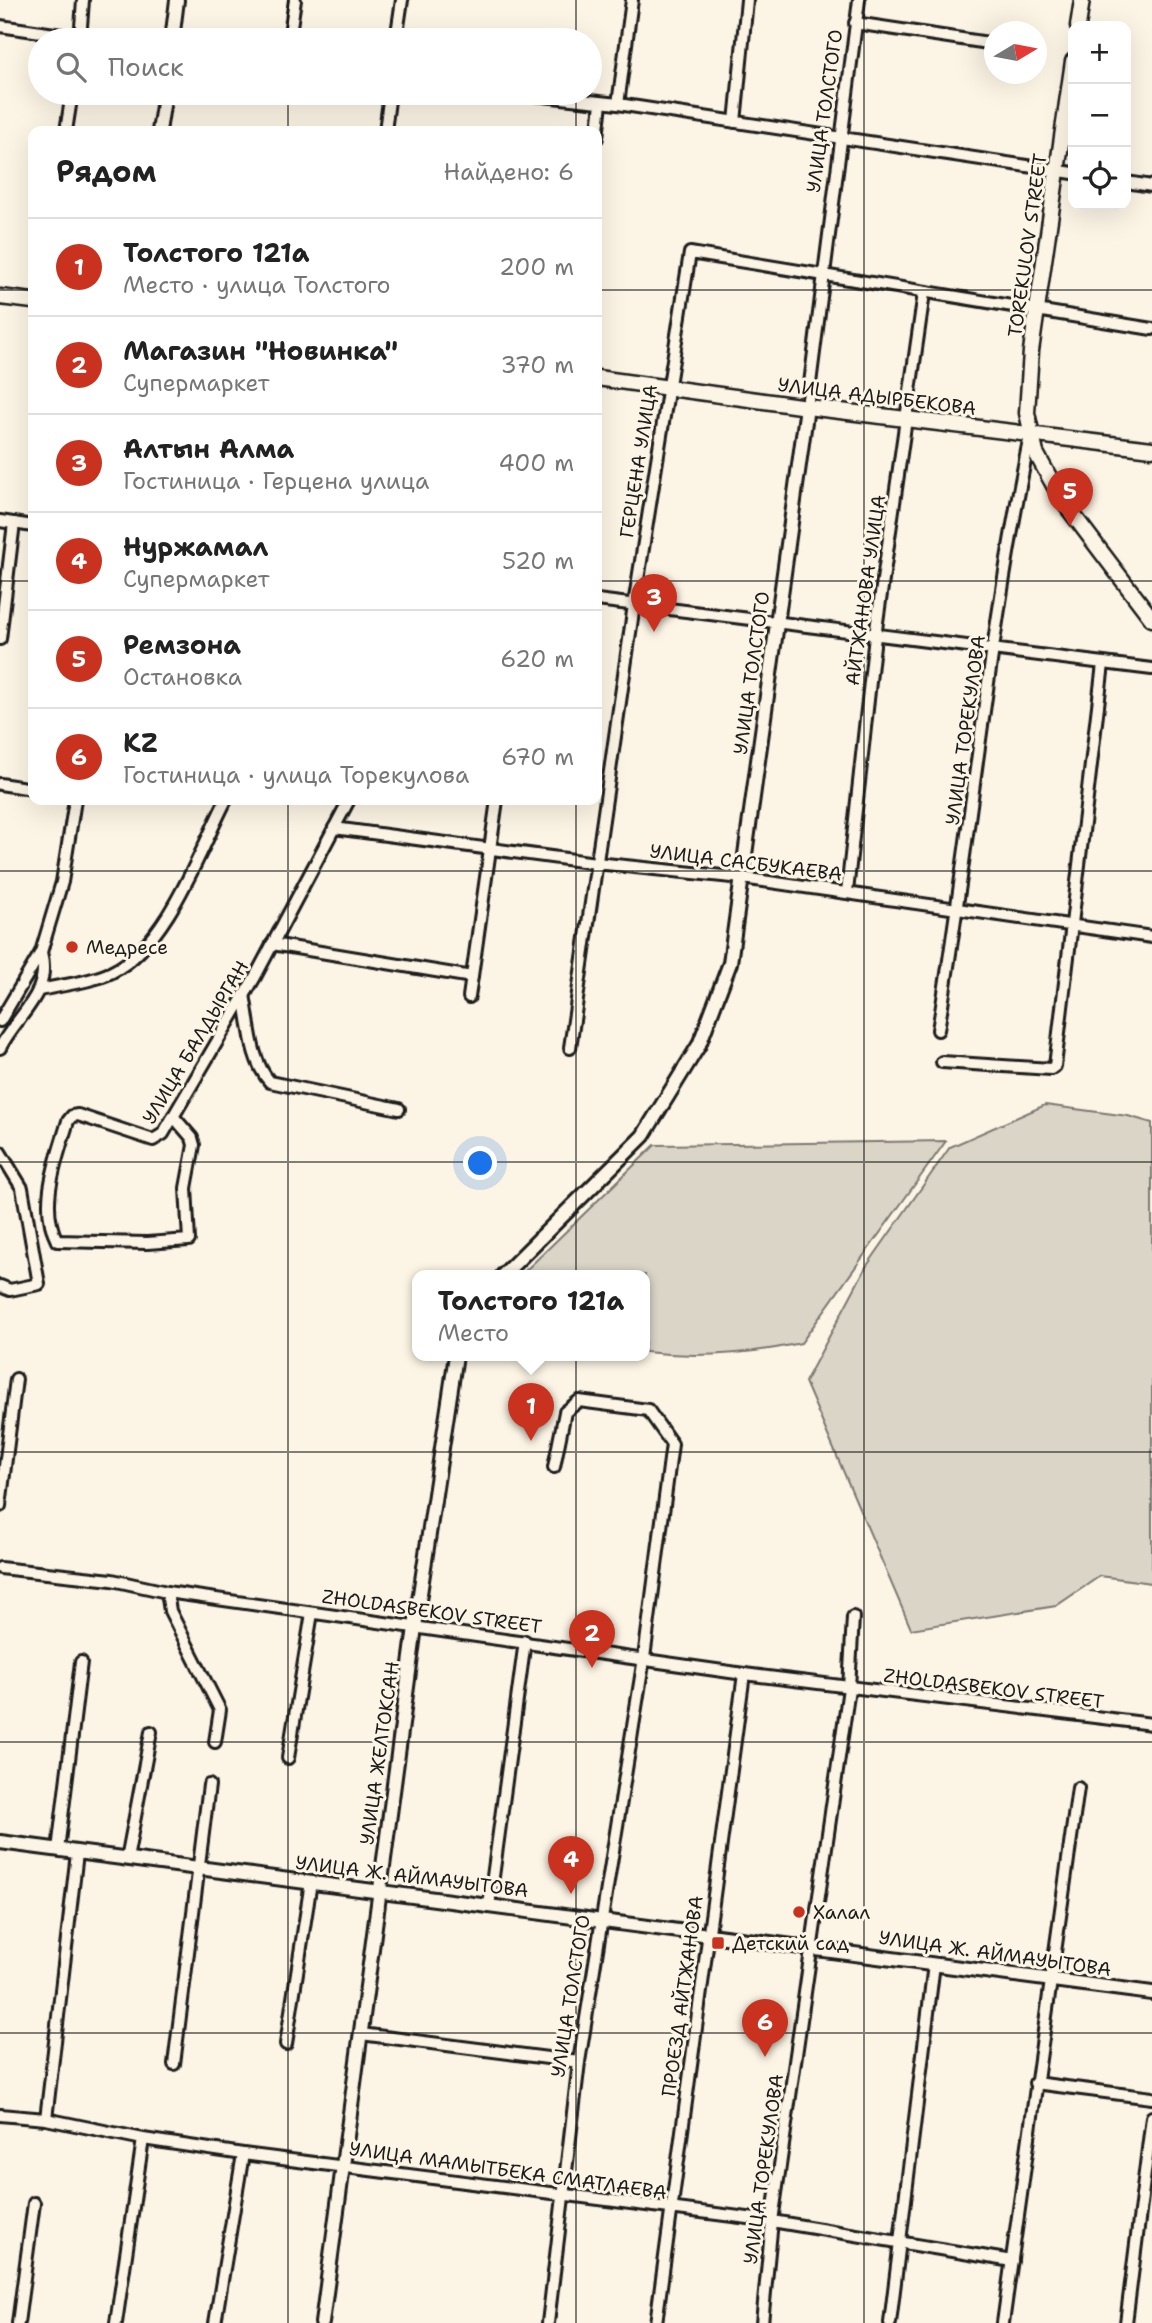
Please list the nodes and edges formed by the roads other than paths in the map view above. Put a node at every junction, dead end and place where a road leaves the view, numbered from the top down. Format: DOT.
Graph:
graph roads {
  1 [pos="83,0"];
  2 [pos="177,0"];
  3 [pos="295,0"];
  4 [pos="402,0"];
  5 [pos="632,0"];
  6 [pos="747,0"];
  7 [pos="859,0"];
  8 [pos="1082,0"];
  9 [pos="1079,21"];
  10 [pos="855,23"];
  11 [pos="0,26"];
  12 [pos="81,28"];
  13 [pos="174,28"];
  14 [pos="291,28"];
  15 [pos="398,28"];
  16 [pos="28,31"];
  17 [pos="984,42"];
  18 [pos="1070,84"];
  19 [pos="602,103"];
  20 [pos="618,104"];
  21 [pos="70,105"];
  22 [pos="163,105"];
  23 [pos="388,105"];
  24 [pos="601,105"];
  25 [pos="736,122"];
  26 [pos="67,126"];
  27 [pos="160,126"];
  28 [pos="386,126"];
  29 [pos="598,126"];
  30 [pos="839,138"];
  31 [pos="1057,170"];
  32 [pos="1068,172"];
  33 [pos="1131,183"];
  34 [pos="1152,186"];
  35 [pos="823,275"];
  36 [pos="923,293"];
  37 [pos="0,297"];
  38 [pos="28,300"];
  39 [pos="1037,310"];
  40 [pos="1152,329"];
  41 [pos="602,379"];
  42 [pos="667,388"];
  43 [pos="807,407"];
  44 [pos="906,420"];
  45 [pos="1030,436"];
  46 [pos="1152,449"];
  47 [pos="0,521"];
  48 [pos="14,523"];
  49 [pos="28,525"];
  50 [pos="602,601"];
  51 [pos="634,604"];
  52 [pos="1152,619"];
  53 [pos="778,624"];
  54 [pos="876,636"];
  55 [pos="0,639"];
  56 [pos="993,651"];
  57 [pos="1103,664"];
  58 [pos="1152,669"];
  59 [pos="0,784"];
  60 [pos="28,788"];
  61 [pos="74,805"];
  62 [pos="223,805"];
  63 [pos="346,805"];
  64 [pos="496,805"];
  65 [pos="334,828"];
  66 [pos="489,849"];
  67 [pos="596,863"];
  68 [pos="742,877"];
  69 [pos="847,892"];
  70 [pos="958,907"];
  71 [pos="1070,925"];
  72 [pos="1152,937"];
  73 [pos="272,944"];
  74 [pos="41,952"];
  75 [pos="472,977"];
  76 [pos="37,993"];
  77 [pos="244,995"];
  78 [pos="469,997"];
  79 [pos="0,1021"];
  80 [pos="938,1030"];
  81 [pos="0,1048"];
  82 [pos="569,1048"];
  83 [pos="942,1062"];
  84 [pos="399,1109"];
  85 [pos="173,1116"];
  86 [pos="0,1152"];
  87 [pos="508,1270"];
  88 [pos="0,1286"];
  89 [pos="455,1361"];
  90 [pos="16,1379"];
  91 [pos="554,1467"];
  92 [pos="0,1506"];
  93 [pos="0,1568"];
  94 [pos="167,1592"];
  95 [pos="312,1613"];
  96 [pos="853,1617"];
  97 [pos="415,1627"];
  98 [pos="525,1641"];
  99 [pos="644,1658"];
  100 [pos="81,1662"];
  101 [pos="744,1674"];
  102 [pos="849,1688"];
  103 [pos="1152,1724"];
  104 [pos="151,1732"];
  105 [pos="215,1742"];
  106 [pos="288,1758"];
  107 [pos="209,1785"];
  108 [pos="1077,1788"];
  109 [pos="0,1842"];
  110 [pos="58,1850"];
  111 [pos="77,1853"];
  112 [pos="127,1859"];
  113 [pos="198,1868"];
  114 [pos="311,1882"];
  115 [pos="380,1892"];
  116 [pos="489,1906"];
  117 [pos="601,1920"];
  118 [pos="708,1934"];
  119 [pos="813,1948"];
  120 [pos="934,1964"];
  121 [pos="1049,1979"];
  122 [pos="1152,1993"];
  123 [pos="361,2034"];
  124 [pos="286,2043"];
  125 [pos="579,2062"];
  126 [pos="174,2064"];
  127 [pos="1035,2083"];
  128 [pos="1152,2098"];
  129 [pos="0,2115"];
  130 [pos="1152,2118"];
  131 [pos="46,2119"];
  132 [pos="143,2139"];
  133 [pos="243,2154"];
  134 [pos="343,2165"];
  135 [pos="564,2197"];
  136 [pos="34,2203"];
  137 [pos="670,2210"];
  138 [pos="772,2221"];
  139 [pos="901,2243"];
  140 [pos="1012,2262"];
  141 [pos="18,2323"];
  142 [pos="116,2323"];
  143 [pos="215,2323"];
  144 [pos="322,2323"];
  145 [pos="548,2323"];
  146 [pos="656,2323"];
  147 [pos="762,2323"];
  148 [pos="890,2323"];
  149 [pos="1003,2323"];
  150 [pos="1126,2323"];
  1 -- 12 [label="street"];
  2 -- 13 [label="street"];
  3 -- 14 [label="street"];
  4 -- 15 [label="street"];
  5 -- 20 [label="street"];
  6 -- 25 [label="street"];
  7 -- 10 [label="street, УЛИЦА ТОЛСТОГО"];
  8 -- 9 [label="main road"];
  10 -- 17 [label="street"];
  10 -- 30 [label="street, УЛИЦА ТОЛСТОГО"];
  11 -- 16 [label="street"];
  18 -- 31 [label="main road, TOREKULOV STREET"];
  19 -- 20 [label="street"];
  20 -- 25 [label="street"];
  21 -- 26 [label="street"];
  22 -- 27 [label="street"];
  23 -- 28 [label="street"];
  24 -- 29 [label="street"];
  25 -- 30 [label="street"];
  30 -- 31 [label="street"];
  30 -- 35 [label="street, УЛИЦА ТОЛСТОГО"];
  31 -- 32 [label="street"];
  31 -- 39 [label="main road, TOREKULOV STREET"];
  33 -- 34 [label="street"];
  35 -- 36 [label="street"];
  35 -- 42 [label="street, ГЕРЦЕНА УЛИЦА"];
  35 -- 43 [label="street, УЛИЦА ТОЛСТОГО"];
  36 -- 39 [label="street"];
  36 -- 44 [label="street, АЙТЖАНОВА УЛИЦА"];
  37 -- 38 [label="main road"];
  39 -- 40 [label="street"];
  39 -- 45 [label="main road, TOREKULOV STREET"];
  41 -- 42 [label="main road, УЛИЦА АДЫРБЕКОВА"];
  42 -- 43 [label="main road, УЛИЦА АДЫРБЕКОВА"];
  42 -- 51 [label="street, ГЕРЦЕНА УЛИЦА"];
  43 -- 44 [label="main road, УЛИЦА АДЫРБЕКОВА"];
  43 -- 53 [label="street, УЛИЦА ТОЛСТОГО"];
  44 -- 45 [label="main road, УЛИЦА АДЫРБЕКОВА"];
  44 -- 54 [label="street, АЙТЖАНОВА УЛИЦА"];
  45 -- 46 [label="main road, УЛИЦА АДЫРБЕКОВА"];
  45 -- 52 [label="main road, TOREKULOV STREET"];
  45 -- 56 [label="street, УЛИЦА ТОРЕКУЛОВА"];
  47 -- 48 [label="street"];
  48 -- 49 [label="street"];
  48 -- 55 [label="street"];
  50 -- 51 [label="street"];
  51 -- 53 [label="street"];
  51 -- 67 [label="street, ГЕРЦЕНА УЛИЦА"];
  53 -- 54 [label="street"];
  53 -- 68 [label="street, УЛИЦА ТОЛСТОГО"];
  54 -- 56 [label="street"];
  54 -- 69 [label="street, АЙТЖАНОВА УЛИЦА"];
  56 -- 57 [label="street"];
  56 -- 70 [label="street, УЛИЦА ТОРЕКУЛОВА"];
  57 -- 58 [label="street"];
  57 -- 71 [label="street"];
  59 -- 60 [label="street"];
  61 -- 74 [label="street"];
  62 -- 76 [label="street"];
  63 -- 65 [label="street, УЛИЦА БАЛДЫРГАН"];
  64 -- 66 [label="street"];
  65 -- 66 [label="street, УЛИЦА САСБУКАЕВА"];
  65 -- 73 [label="street, УЛИЦА БАЛДЫРГАН"];
  66 -- 67 [label="street, УЛИЦА САСБУКАЕВА"];
  66 -- 75 [label="street"];
  67 -- 68 [label="street, УЛИЦА САСБУКАЕВА"];
  67 -- 82 [label="street, ГЕРЦЕНА УЛИЦА"];
  68 -- 69 [label="street, УЛИЦА САСБУКАЕВА"];
  68 -- 87 [label="street, УЛИЦА ТОЛСТОГО"];
  69 -- 70 [label="street, УЛИЦА САСБУКАЕВА"];
  70 -- 71 [label="street, УЛИЦА САСБУКАЕВА"];
  70 -- 80 [label="street, УЛИЦА ТОРЕКУЛОВА"];
  71 -- 72 [label="street, УЛИЦА САСБУКАЕВА"];
  71 -- 83 [label="street"];
  73 -- 75 [label="street"];
  73 -- 77 [label="street, УЛИЦА БАЛДЫРГАН"];
  74 -- 76 [label="street"];
  74 -- 79 [label="street"];
  75 -- 78 [label="street"];
  76 -- 81 [label="street"];
  77 -- 84 [label="street"];
  77 -- 85 [label="street, УЛИЦА БАЛДЫРГАН"];
  85 -- 85 [label="street, УЛИЦА БАЛДЫРГАН"];
  86 -- 88 [label="street"];
  89 -- 97 [label="street, УЛИЦА ЖЕЛТОКСАН"];
  90 -- 92 [label="street"];
  91 -- 99 [label="street, УЛИЦА ТОЛСТОГО"];
  93 -- 94 [label="street, ZHOLDASBEKOV STREET"];
  94 -- 95 [label="street, ZHOLDASBEKOV STREET"];
  94 -- 105 [label="street"];
  95 -- 97 [label="street, ZHOLDASBEKOV STREET"];
  95 -- 106 [label="street"];
  96 -- 102 [label="street, УЛИЦА ТОРЕКУЛОВА"];
  97 -- 98 [label="street, ZHOLDASBEKOV STREET"];
  97 -- 115 [label="street, УЛИЦА ЖЕЛТОКСАН"];
  98 -- 99 [label="street, ZHOLDASBEKOV STREET"];
  98 -- 116 [label="street"];
  99 -- 101 [label="street, ZHOLDASBEKOV STREET"];
  99 -- 117 [label="street, УЛИЦА ТОЛСТОГО"];
  100 -- 110 [label="street"];
  101 -- 102 [label="street, ZHOLDASBEKOV STREET"];
  101 -- 118 [label="street, ПРОЕЗД АЙТЖАНОВА"];
  102 -- 103 [label="street, ZHOLDASBEKOV STREET"];
  102 -- 119 [label="street, УЛИЦА ТОРЕКУЛОВА"];
  104 -- 112 [label="street"];
  107 -- 113 [label="street"];
  108 -- 121 [label="street"];
  109 -- 110 [label="street, УЛИЦА Ж. АЙМАУЫТОВА"];
  110 -- 111 [label="street, УЛИЦА Ж. АЙМАУЫТОВА"];
  111 -- 112 [label="street, УЛИЦА Ж. АЙМАУЫТОВА"];
  111 -- 131 [label="street"];
  112 -- 113 [label="street, УЛИЦА Ж. АЙМАУЫТОВА"];
  113 -- 114 [label="street, УЛИЦА Ж. АЙМАУЫТОВА"];
  113 -- 126 [label="street"];
  114 -- 115 [label="street, УЛИЦА Ж. АЙМАУЫТОВА"];
  114 -- 124 [label="street"];
  115 -- 116 [label="street, УЛИЦА Ж. АЙМАУЫТОВА"];
  115 -- 123 [label="street, УЛИЦА ЖЕЛТОКСАН"];
  116 -- 117 [label="street, УЛИЦА Ж. АЙМАУЫТОВА"];
  117 -- 118 [label="street, УЛИЦА Ж. АЙМАУЫТОВА"];
  117 -- 125 [label="street, УЛИЦА ТОЛСТОГО"];
  118 -- 119 [label="street, УЛИЦА Ж. АЙМАУЫТОВА"];
  118 -- 137 [label="street, ПРОЕЗД АЙТЖАНОВА"];
  119 -- 120 [label="street, УЛИЦА Ж. АЙМАУЫТОВА"];
  119 -- 138 [label="street, УЛИЦА ТОРЕКУЛОВА"];
  120 -- 121 [label="street, УЛИЦА Ж. АЙМАУЫТОВА"];
  120 -- 139 [label="street"];
  121 -- 122 [label="street, УЛИЦА Ж. АЙМАУЫТОВА"];
  121 -- 127 [label="street"];
  123 -- 125 [label="street"];
  123 -- 134 [label="street, УЛИЦА ЖЕЛТОКСАН"];
  125 -- 135 [label="street, УЛИЦА ТОЛСТОГО"];
  127 -- 128 [label="street"];
  127 -- 140 [label="street"];
  129 -- 131 [label="street, УЛИЦА МАМЫТБЕКА СМАТЛАЕВА"];
  130 -- 150 [label="street"];
  131 -- 132 [label="street, УЛИЦА МАМЫТБЕКА СМАТЛАЕВА"];
  132 -- 133 [label="street, УЛИЦА МАМЫТБЕКА СМАТЛАЕВА"];
  132 -- 142 [label="street"];
  133 -- 134 [label="street, УЛИЦА МАМЫТБЕКА СМАТЛАЕВА"];
  133 -- 143 [label="street"];
  134 -- 135 [label="street, УЛИЦА МАМЫТБЕКА СМАТЛАЕВА"];
  134 -- 144 [label="street, УЛИЦА ЖЕЛТОКСАН"];
  135 -- 137 [label="street, УЛИЦА МАМЫТБЕКА СМАТЛАЕВА"];
  135 -- 145 [label="street, УЛИЦА ТОЛСТОГО"];
  136 -- 141 [label="street"];
  137 -- 138 [label="street, УЛИЦА МАМЫТБЕКА СМАТЛАЕВА"];
  137 -- 146 [label="street, ПРОЕЗД АЙТЖАНОВА"];
  138 -- 139 [label="street, УЛИЦА МАМЫТБЕКА СМАТЛАЕВА"];
  138 -- 147 [label="street, УЛИЦА ТОРЕКУЛОВА"];
  139 -- 140 [label="street, УЛИЦА МАМЫТБЕКА СМАТЛАЕВА"];
  139 -- 148 [label="street"];
  140 -- 149 [label="street"];
}
